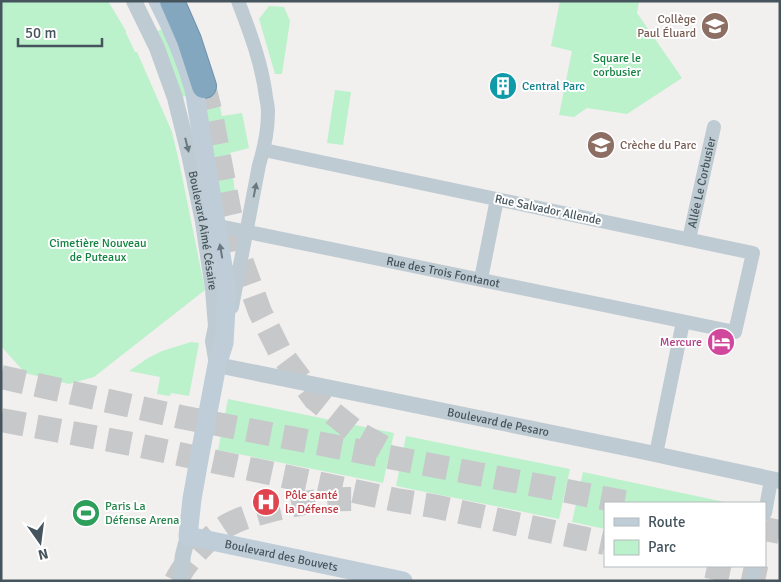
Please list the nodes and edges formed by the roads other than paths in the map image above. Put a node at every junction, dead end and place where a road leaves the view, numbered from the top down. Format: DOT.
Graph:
graph roads {
  1 [pos="134,1"];
  2 [pos="158,1"];
  3 [pos="172,1"];
  4 [pos="238,1"];
  5 [pos="204,86"];
  6 [pos="175,98"];
  7 [pos="199,123"];
  8 [pos="714,128"];
  9 [pos="264,150"];
  10 [pos="497,199"];
  11 [pos="210,224"];
  12 [pos="247,232"];
  13 [pos="689,239"];
  14 [pos="481,279"];
  15 [pos="683,322"];
  16 [pos="735,332"];
  17 [pos="226,334"];
  18 [pos="217,365"];
  19 [pos="656,454"];
  20 [pos="776,480"];
  21 [pos="766,510"];
  22 [pos="188,536"];
  23 [pos="755,567"];
  24 [pos="180,581"];
  25 [pos="403,581"];
  26 [pos="752,581"];
  1 -- 6 [label="street, Boulevard Aimé Césaire"];
  2 -- 7 [label="main road, Boulevard Aimé Césaire"];
  3 -- 5 [label="highway"];
  4 -- 9 [label="street"];
  6 -- 7 [label="street, Boulevard Aimé Césaire"];
  6 -- 11 [label="street, Boulevard Aimé Césaire, one-way"];
  7 -- 11 [label="main road, Boulevard Aimé Césaire"];
  8 -- 13 [label="street, Allée Le Corbusier"];
  9 -- 10 [label="street, Rue Salvador Allende"];
  12 -- 9 [label="street, one-way"];
  10 -- 13 [label="street, Rue Salvador Allende"];
  10 -- 14 [label="street"];
  11 -- 12 [label="street, Rue des Trois Fontanot"];
  17 -- 11 [label="main road, Boulevard Aimé Césaire, one-way"];
  11 -- 18 [label="street, Boulevard Aimé Césaire"];
  12 -- 14 [label="street, Rue des Trois Fontanot"];
  12 -- 17 [label="street"];
  13 -- 16 [label="street, Rue Salvador Allende"];
  14 -- 15 [label="street, Rue des Trois Fontanot"];
  15 -- 16 [label="street, Rue des Trois Fontanot"];
  15 -- 19 [label="street"];
  17 -- 18 [label="main road, Boulevard Aimé Césaire"];
  18 -- 19 [label="street, Boulevard de Pesaro"];
  18 -- 22 [label="main road, Boulevard Aimé Césaire"];
  19 -- 20 [label="street, Boulevard de Pesaro"];
  20 -- 21 [label="street"];
  22 -- 24 [label="street, Boulevard Aimé Césaire"];
  22 -- 25 [label="main road, Boulevard des Bouvets"];
  23 -- 26 [label="street"];
}
